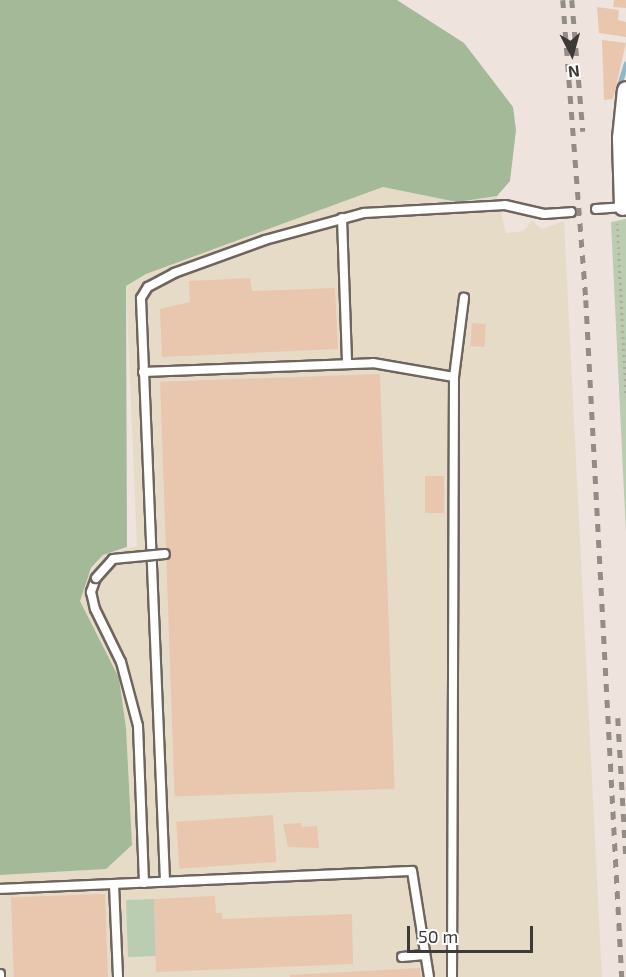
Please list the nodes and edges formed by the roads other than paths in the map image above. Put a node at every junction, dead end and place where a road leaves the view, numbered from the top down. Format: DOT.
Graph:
graph roads {
  1 [pos="626,90"];
  2 [pos="620,208"];
  3 [pos="596,209"];
  4 [pos="571,212"];
  5 [pos="342,218"];
  6 [pos="464,298"];
  7 [pos="347,364"];
  8 [pos="143,372"];
  9 [pos="453,377"];
  10 [pos="165,554"];
  11 [pos="165,881"];
  12 [pos="144,883"];
  13 [pos="114,885"];
  14 [pos="0,889"];
  15 [pos="425,955"];
  16 [pos="402,957"];
  17 [pos="118,977"];
  18 [pos="429,977"];
  19 [pos="452,977"];
  1 -- 2 [label="street"];
  2 -- 3 [label="lane"];
  4 -- 5 [label="lane"];
  5 -- 7 [label="lane"];
  5 -- 8 [label="lane"];
  6 -- 9 [label="lane"];
  7 -- 8 [label="lane"];
  7 -- 9 [label="lane"];
  8 -- 11 [label="lane"];
  9 -- 19 [label="lane"];
  10 -- 12 [label="lane, bridge"];
  11 -- 12 [label="lane"];
  11 -- 15 [label="lane"];
  12 -- 13 [label="lane"];
  13 -- 14 [label="lane"];
  13 -- 17 [label="lane"];
  15 -- 16 [label="lane"];
  15 -- 18 [label="lane"];
}
